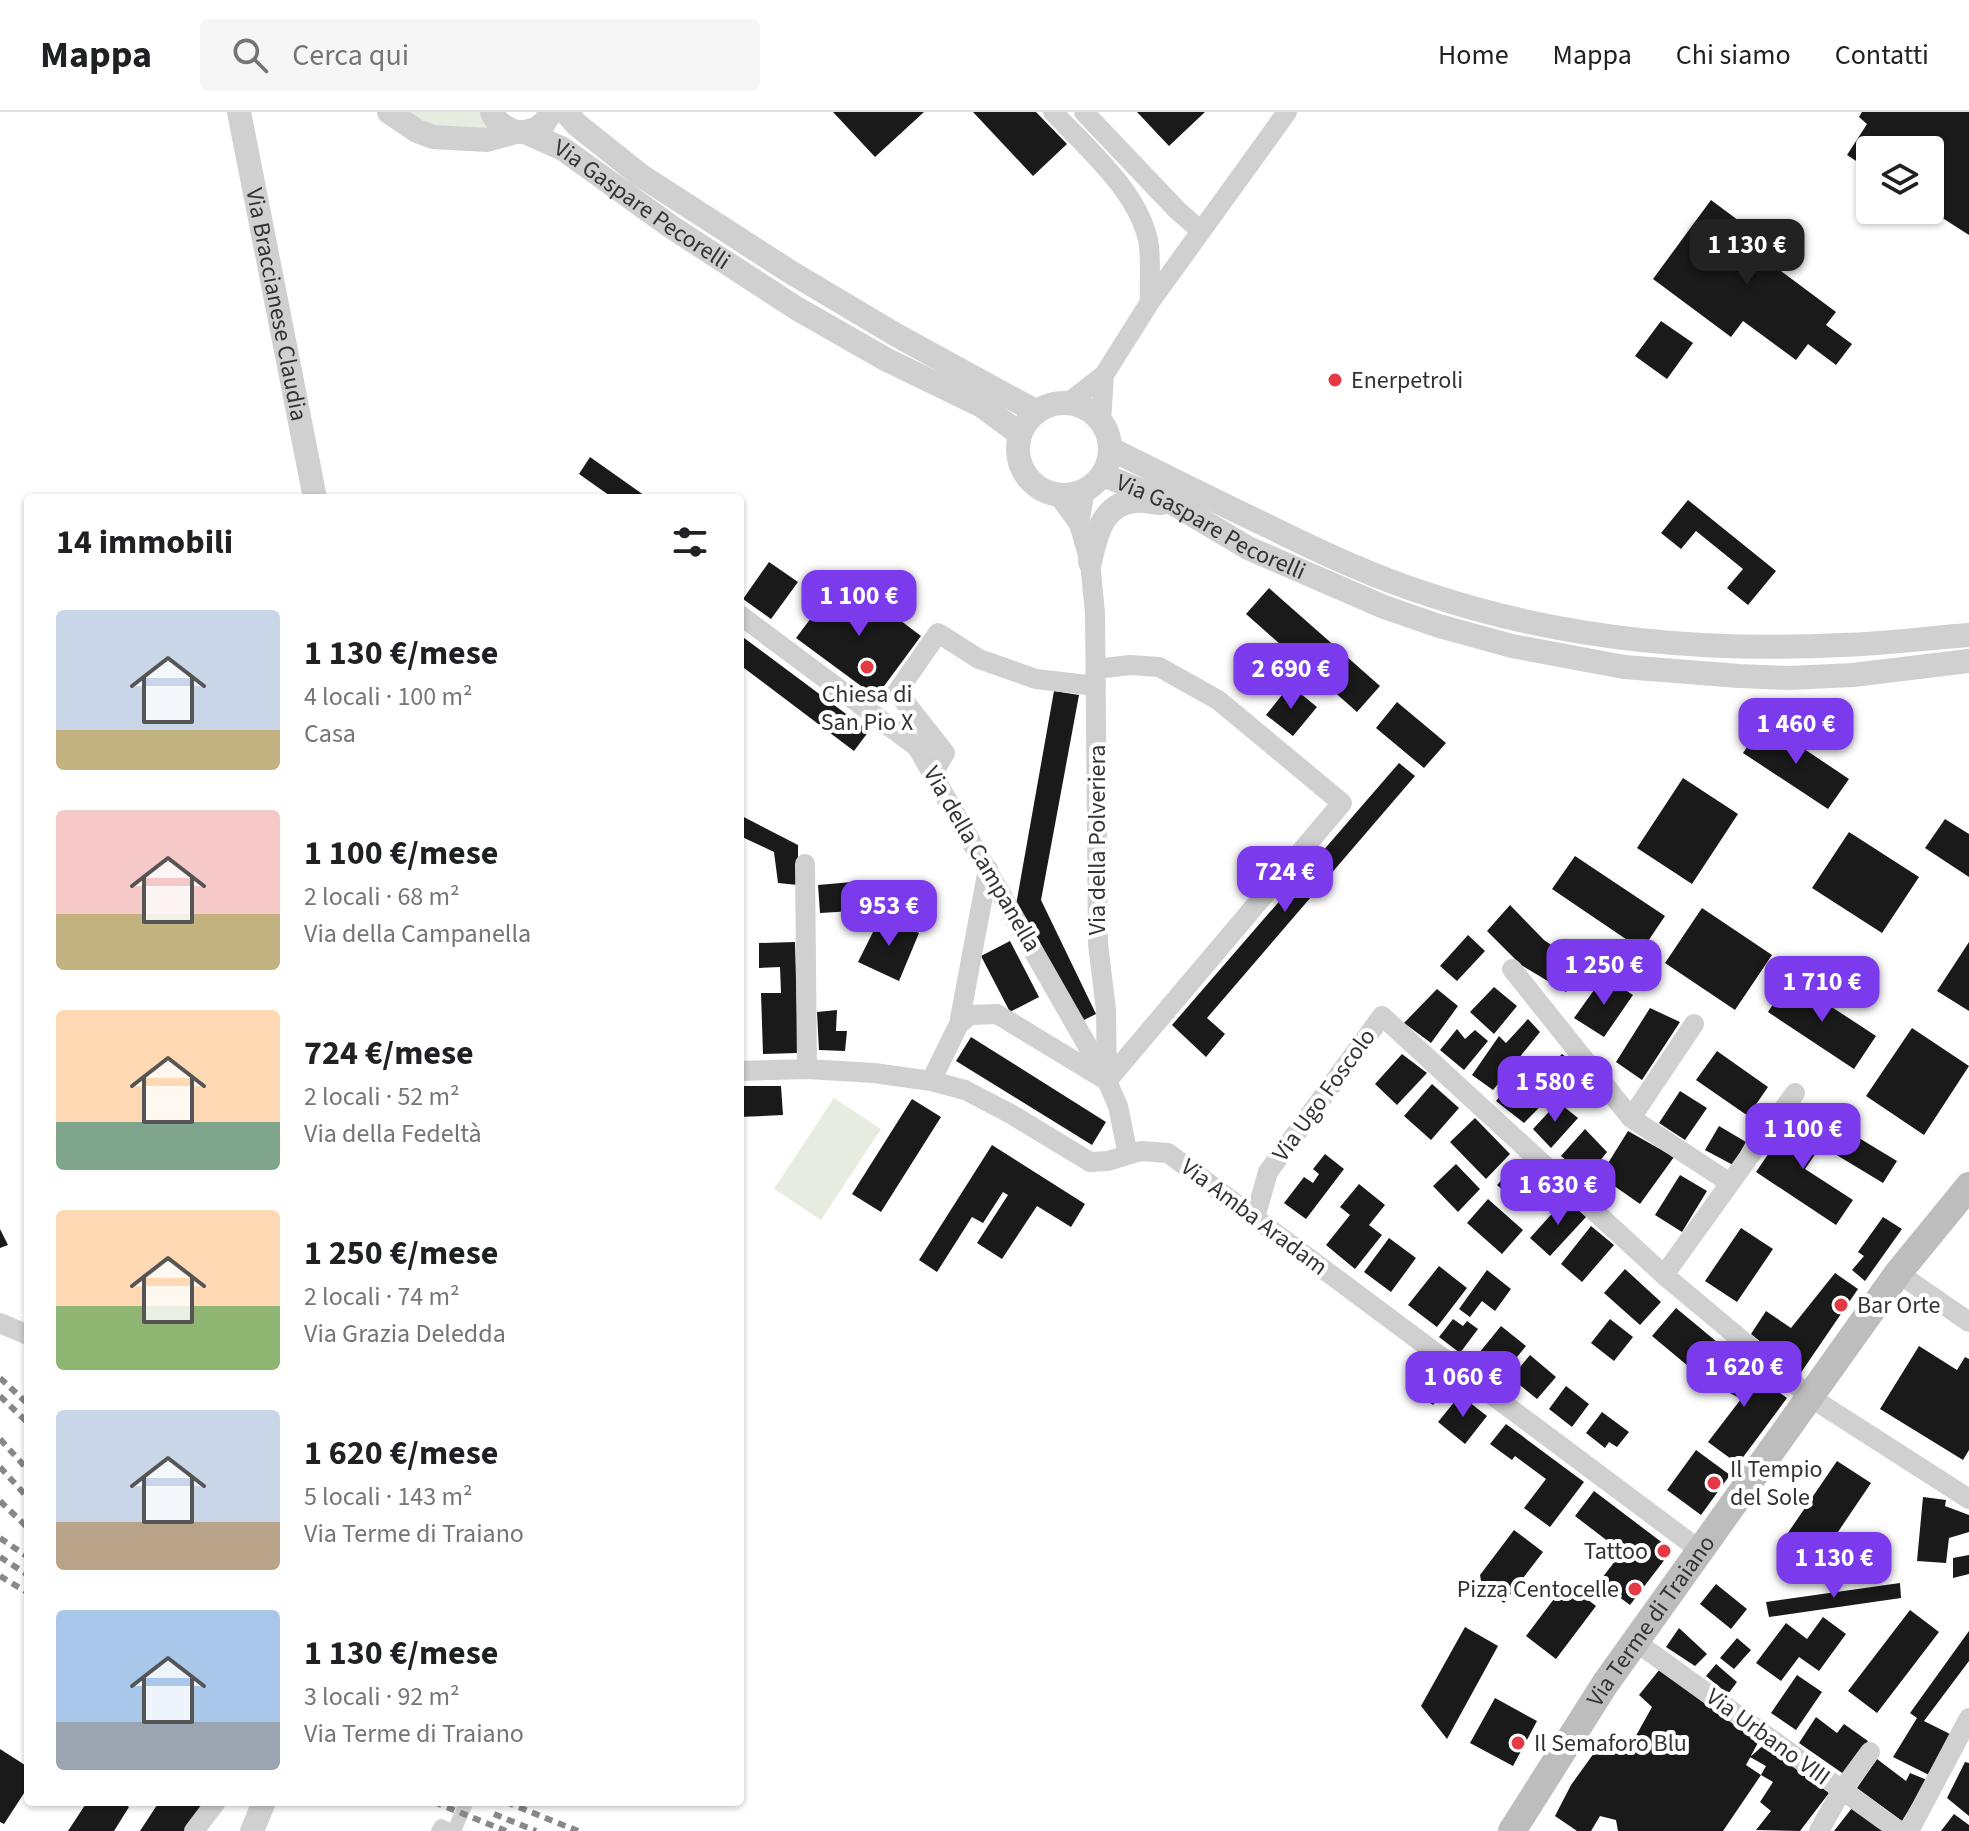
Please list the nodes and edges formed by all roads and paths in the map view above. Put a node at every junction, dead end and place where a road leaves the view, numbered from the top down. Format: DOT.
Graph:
graph roads {
  1 [pos="239,112"];
  2 [pos="389,112"];
  3 [pos="551,112"];
  4 [pos="566,112"];
  5 [pos="1053,112"];
  6 [pos="1084,112"];
  7 [pos="1287,112"];
  8 [pos="492,114"];
  9 [pos="521,132"];
  10 [pos="1177,210"];
  11 [pos="1201,231"];
  12 [pos="1146,237"];
  13 [pos="1187,251"];
  14 [pos="1150,302"];
  15 [pos="1104,375"];
  16 [pos="1068,403"];
  17 [pos="1037,412"];
  18 [pos="1101,421"];
  19 [pos="1020,434"];
  20 [pos="1111,449"];
  21 [pos="1094,482"];
  22 [pos="314,494"];
  23 [pos="1058,495"];
  24 [pos="1174,504"];
  25 [pos="1079,524"];
  26 [pos="1090,562"];
  27 [pos="744,618"];
  28 [pos="1969,635"];
  29 [pos="1969,661"];
  30 [pos="1096,678"];
  31 [pos="933,773"];
  32 [pos="805,864"];
  33 [pos="988,869"];
  34 [pos="1512,969"];
  35 [pos="959,1024"];
  36 [pos="1694,1024"];
  37 [pos="807,1069"];
  38 [pos="744,1071"];
  39 [pos="931,1081"];
  40 [pos="1107,1081"];
  41 [pos="1795,1093"];
  42 [pos="1631,1118"];
  43 [pos="1128,1155"];
  44 [pos="1730,1183"];
  45 [pos="1969,1186"];
  46 [pos="1255,1218"];
  47 [pos="1898,1273"];
  48 [pos="1664,1275"];
  49 [pos="1969,1322"];
  50 [pos="0,1323"];
  51 [pos="24,1333"];
  52 [pos="1810,1397"];
  53 [pos="1969,1499"];
  54 [pos="1701,1551"];
  55 [pos="1636,1642"];
  56 [pos="1969,1718"];
  57 [pos="1870,1752"];
  58 [pos="1842,1790"];
  59 [pos="213,1806"];
  60 [pos="262,1806"];
  61 [pos="455,1826"];
  62 [pos="194,1831"];
  63 [pos="252,1831"];
  64 [pos="438,1831"];
  65 [pos="1512,1831"];
  66 [pos="1819,1831"];
  67 [pos="1899,1831"];
  68 [pos="1909,1831"];
  1 -- 22 [label="street, Via Braccianese Claudia"];
  2 -- 9 [label="street"];
  3 -- 9 [label="street"];
  4 -- 17 [label="street, Via Gaspare Pecorelli"];
  5 -- 12 [label="street"];
  6 -- 10 [label="street"];
  7 -- 11 [label="street"];
  8 -- 9 [label="street, Via Gaspare Pecorelli"];
  9 -- 19 [label="street, Via Gaspare Pecorelli"];
  10 -- 11 [label="street"];
  10 -- 12 [label="street"];
  11 -- 13 [label="street"];
  12 -- 13 [label="street"];
  12 -- 14 [label="street"];
  13 -- 14 [label="street"];
  14 -- 15 [label="street"];
  15 -- 16 [label="street"];
  15 -- 18 [label="street"];
  16 -- 17 [label="street"];
  16 -- 18 [label="street"];
  17 -- 19 [label="street"];
  18 -- 20 [label="street, Via Gaspare Pecorelli"];
  19 -- 23 [label="street"];
  20 -- 21 [label="street"];
  20 -- 28 [label="street, Via Gaspare Pecorelli"];
  21 -- 23 [label="street, Via Gaspare Pecorelli"];
  21 -- 24 [label="street, Via Gaspare Pecorelli"];
  21 -- 25 [label="street, Via della Polveriera"];
  23 -- 25 [label="street, Via della Polveriera"];
  24 -- 26 [label="street"];
  24 -- 29 [label="street, Via Gaspare Pecorelli"];
  25 -- 26 [label="street, Via della Polveriera"];
  26 -- 30 [label="street, Via della Polveriera"];
  27 -- 31 [label="street, Via della Campanella"];
  30 -- 31 [label="street"];
  30 -- 40 [label="street, Via della Polveriera"];
  30 -- 40 [label="street"];
  31 -- 33 [label="street, Via della Campanella"];
  32 -- 37 [label="street"];
  33 -- 35 [label="street"];
  33 -- 40 [label="street, Via della Campanella"];
  34 -- 42 [label="street"];
  35 -- 39 [label="street"];
  35 -- 40 [label="street"];
  36 -- 42 [label="street"];
  37 -- 38 [label="street, Via Amba Aradam"];
  37 -- 39 [label="street, Via Amba Aradam"];
  39 -- 43 [label="street, Via Amba Aradam"];
  40 -- 43 [label="street, Via della Polveriera"];
  41 -- 44 [label="street"];
  42 -- 44 [label="street"];
  43 -- 46 [label="street, Via Amba Aradam"];
  44 -- 48 [label="street"];
  45 -- 47 [label="main road, Via Terme di Traiano"];
  46 -- 48 [label="street, Via Ugo Foscolo"];
  46 -- 54 [label="street, Via Amba Aradam"];
  47 -- 49 [label="street"];
  47 -- 52 [label="main road, Via Terme di Traiano"];
  48 -- 52 [label="street, Via Ugo Foscolo"];
  50 -- 51 [label="street"];
  52 -- 53 [label="street, Via Ugo Foscolo"];
  52 -- 54 [label="main road, Via Terme di Traiano"];
  54 -- 55 [label="main road, Via Terme di Traiano"];
  55 -- 58 [label="street, Via Urbano VIII"];
  55 -- 65 [label="main road, Via Terme di Traiano"];
  56 -- 68 [label="street"];
  57 -- 58 [label="street"];
  58 -- 66 [label="street"];
  58 -- 67 [label="street, Via Urbano VIII"];
  59 -- 62 [label="street"];
  60 -- 63 [label="street"];
  61 -- 64 [label="street"];
}
